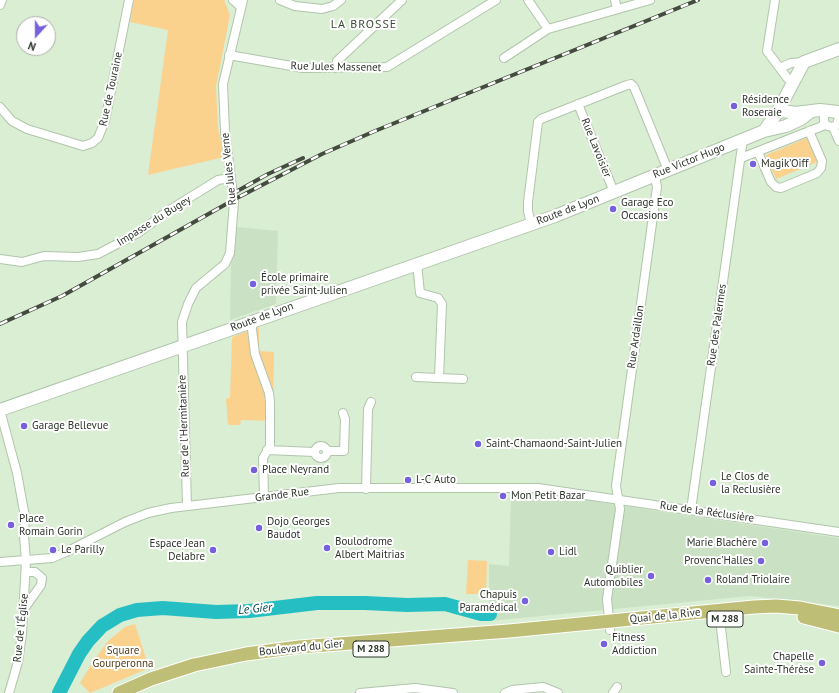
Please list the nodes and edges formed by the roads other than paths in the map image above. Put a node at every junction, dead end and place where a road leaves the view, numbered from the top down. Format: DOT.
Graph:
graph roads {
  1 [pos="2,0"];
  2 [pos="129,0"];
  3 [pos="233,0"];
  4 [pos="280,0"];
  5 [pos="341,0"];
  6 [pos="402,0"];
  7 [pos="496,0"];
  8 [pos="528,0"];
  9 [pos="615,0"];
  10 [pos="650,0"];
  11 [pos="775,0"];
  12 [pos="242,3"];
  13 [pos="0,5"];
  14 [pos="617,9"];
  15 [pos="548,29"];
  16 [pos="839,49"];
  17 [pos="229,56"];
  18 [pos="504,58"];
  19 [pos="804,62"];
  20 [pos="335,68"];
  21 [pos="780,68"];
  22 [pos="794,83"];
  23 [pos="578,104"];
  24 [pos="0,107"];
  25 [pos="824,110"];
  26 [pos="810,112"];
  27 [pos="839,112"];
  28 [pos="777,114"];
  29 [pos="839,116"];
  30 [pos="786,126"];
  31 [pos="829,126"];
  32 [pos="764,131"];
  33 [pos="809,131"];
  34 [pos="743,139"];
  35 [pos="839,141"];
  36 [pos="758,152"];
  37 [pos="740,158"];
  38 [pos="668,170"];
  39 [pos="655,176"];
  40 [pos="230,178"];
  41 [pos="614,192"];
  42 [pos="531,224"];
  43 [pos="0,259"];
  44 [pos="417,263"];
  45 [pos="251,321"];
  46 [pos="181,346"];
  47 [pos="416,377"];
  48 [pos="439,378"];
  49 [pos="463,380"];
  50 [pos="371,402"];
  51 [pos="0,410"];
  52 [pos="343,413"];
  53 [pos="267,450"];
  54 [pos="366,489"];
  55 [pos="574,493"];
  56 [pos="264,497"];
  57 [pos="618,499"];
  58 [pos="187,506"];
  59 [pos="691,510"];
  60 [pos="839,532"];
  61 [pos="26,561"];
  62 [pos="0,562"];
  63 [pos="26,572"];
  64 [pos="24,610"];
  65 [pos="838,618"];
  66 [pos="720,619"];
  67 [pos="609,625"];
  68 [pos="726,672"];
  69 [pos="9,693"];
  70 [pos="119,693"];
  71 [pos="138,693"];
  72 [pos="360,693"];
  73 [pos="453,693"];
  74 [pos="505,693"];
  75 [pos="558,693"];
  1 -- 13 [label="street"];
  2 -- 24 [label="street, Rue de Touraine"];
  3 -- 12 [label="street"];
  4 -- 5 [label="street"];
  6 -- 20 [label="street"];
  7 -- 20 [label="street, Rue Jules Massenet"];
  8 -- 15 [label="street"];
  9 -- 14 [label="street"];
  10 -- 14 [label="street"];
  11 -- 21 [label="street"];
  12 -- 17 [label="street, Rue Jules Verne"];
  14 -- 15 [label="street"];
  15 -- 18 [label="street"];
  16 -- 19 [label="main road"];
  17 -- 20 [label="street, Rue Jules Massenet"];
  17 -- 40 [label="street, Rue Jules Verne"];
  19 -- 21 [label="street"];
  19 -- 22 [label="main road"];
  21 -- 22 [label="street"];
  22 -- 28 [label="main road"];
  23 -- 38 [label="street"];
  23 -- 41 [label="street, Rue Lavoisier"];
  23 -- 42 [label="street"];
  25 -- 26 [label="main road, Rue Victor Hugo"];
  25 -- 27 [label="main road, Rue Victor Hugo"];
  25 -- 31 [label="street"];
  26 -- 28 [label="main road, Rue Victor Hugo"];
  26 -- 30 [label="main road, Rue Victor Hugo"];
  28 -- 30 [label="main road"];
  28 -- 32 [label="main road"];
  29 -- 31 [label="street"];
  30 -- 32 [label="main road, Rue Victor Hugo"];
  31 -- 33 [label="street"];
  31 -- 35 [label="street"];
  32 -- 34 [label="main road, Rue Victor Hugo"];
  33 -- 36 [label="street"];
  33 -- 36 [label="street"];
  34 -- 37 [label="street, Rue des Palermes"];
  34 -- 38 [label="main road, Rue Victor Hugo"];
  36 -- 37 [label="street"];
  37 -- 59 [label="street, Rue des Palermes"];
  38 -- 39 [label="main road, Rue Victor Hugo"];
  39 -- 41 [label="main road, Rue Victor Hugo"];
  39 -- 57 [label="street, Rue Ardaillon"];
  40 -- 43 [label="street, Impasse du Bugey"];
  40 -- 46 [label="street, Rue Jules Verne"];
  41 -- 42 [label="main road, Route de Lyon"];
  42 -- 44 [label="main road, Route de Lyon"];
  44 -- 45 [label="main road, Route de Lyon"];
  44 -- 48 [label="street"];
  45 -- 46 [label="main road, Route de Lyon"];
  45 -- 53 [label="street"];
  46 -- 51 [label="main road, Route de Lyon"];
  46 -- 58 [label="street, Rue de l'Hermitanière"];
  47 -- 48 [label="street"];
  48 -- 49 [label="street"];
  50 -- 54 [label="street"];
  51 -- 61 [label="street, Rue de l'Église"];
  52 -- 53 [label="street"];
  53 -- 56 [label="street"];
  54 -- 55 [label="street, Grande Rue"];
  54 -- 56 [label="street, Grande Rue"];
  55 -- 57 [label="street, Rue de la Réclusière"];
  56 -- 58 [label="street, Grande Rue"];
  57 -- 59 [label="street, Rue de la Réclusière"];
  57 -- 67 [label="street, Rue Ardaillon"];
  58 -- 61 [label="street, Grande Rue"];
  59 -- 60 [label="street, Rue de la Réclusière"];
  61 -- 62 [label="street, Grande Rue"];
  61 -- 63 [label="street, Rue de l'Église"];
  63 -- 64 [label="street, Rue de l'Église"];
  63 -- 64 [label="street"];
  64 -- 69 [label="street, Rue de l'Église"];
  65 -- 66 [label="main road, Quai de la Rive / M 288"];
  65 -- 67 [label="main road, Quai de la Rive / M 288"];
  66 -- 67 [label="main road, Quai de la Rive / M 288"];
  66 -- 68 [label="street"];
  67 -- 70 [label="main road, Boulevard du Gier / M 288"];
  67 -- 71 [label="main road, Boulevard du Gier / M 288"];
  72 -- 73 [label="street"];
  74 -- 75 [label="street"];
}
